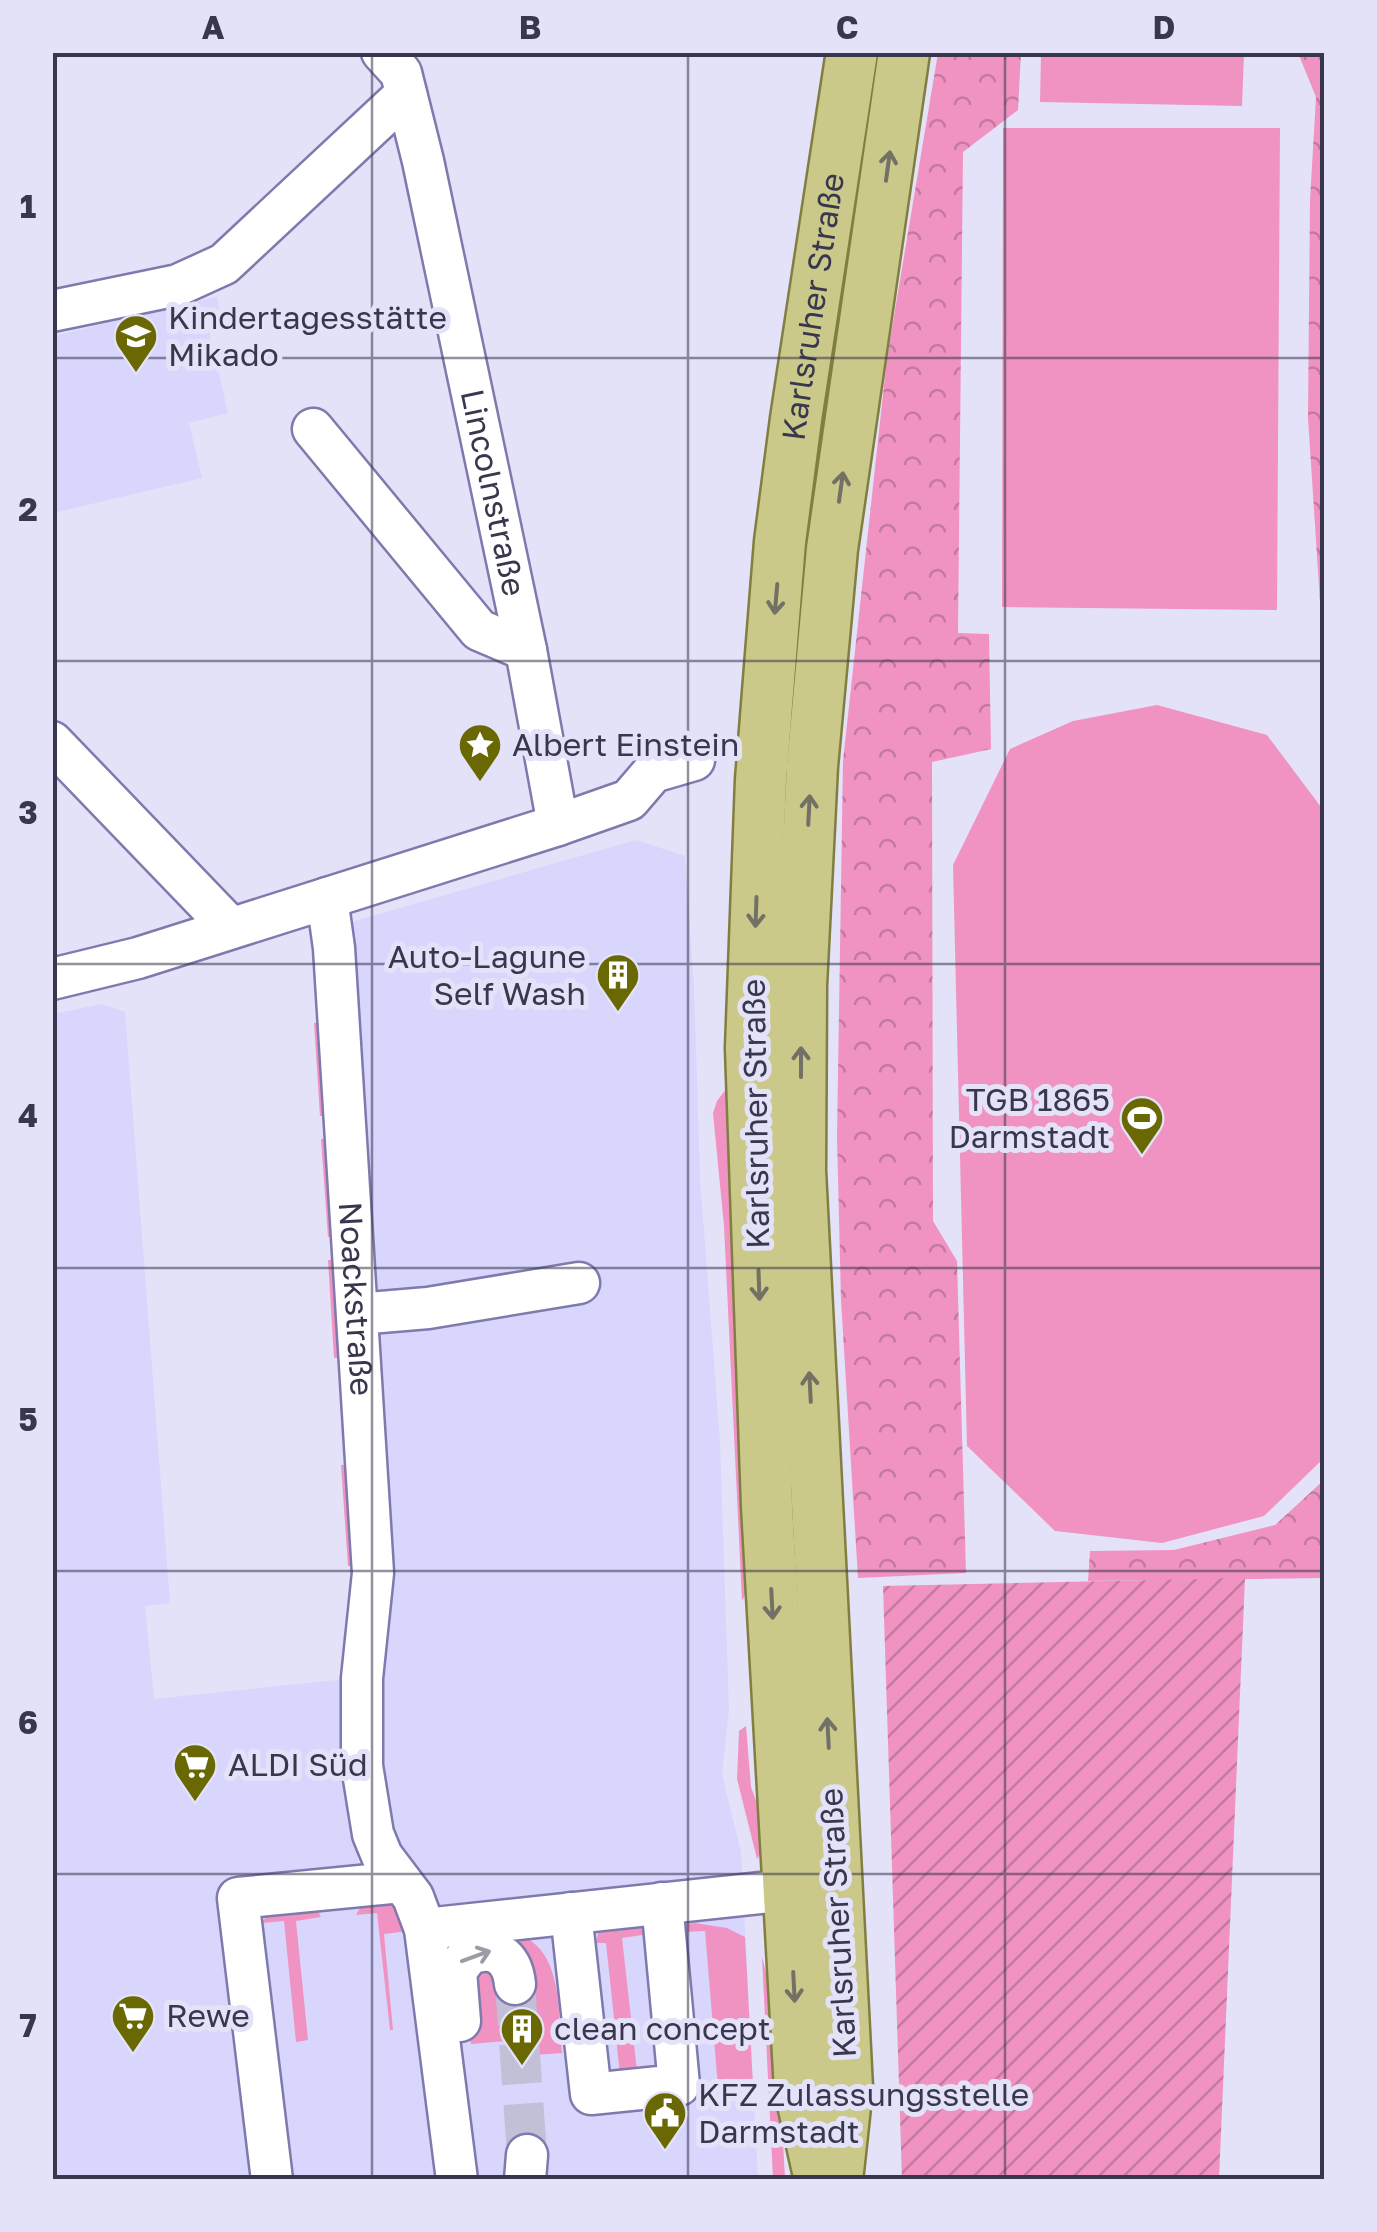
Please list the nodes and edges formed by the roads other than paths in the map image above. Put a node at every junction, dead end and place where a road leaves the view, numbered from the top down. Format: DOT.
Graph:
graph roads {
  1 [pos="382,52"];
  2 [pos="852,52"];
  3 [pos="904,52"];
  4 [pos="406,94"];
  5 [pos="52,311"];
  6 [pos="313,429"];
  7 [pos="526,650"];
  8 [pos="52,742"];
  9 [pos="694,760"];
  10 [pos="558,825"];
  11 [pos="327,898"];
  12 [pos="230,927"];
  13 [pos="52,979"];
  14 [pos="580,1284"];
  15 [pos="356,1314"];
  16 [pos="401,1882"];
  17 [pos="788,1890"];
  18 [pos="662,1903"];
  19 [pos="571,1912"];
  20 [pos="425,1928"];
  21 [pos="516,1984"];
  22 [pos="272,2180"];
  23 [pos="457,2180"];
  24 [pos="476,2180"];
  25 [pos="820,2180"];
  26 [pos="837,2180"];
  1 -- 4 [label="street, Lincolnstraße"];
  2 -- 17 [label="main road, Karlsruher Straße, one-way"];
  26 -- 3 [label="main road, Karlsruher Straße, one-way"];
  4 -- 5 [label="street"];
  4 -- 7 [label="street, Lincolnstraße"];
  6 -- 7 [label="street"];
  7 -- 10 [label="street, Lincolnstraße"];
  8 -- 12 [label="street"];
  9 -- 10 [label="street"];
  10 -- 11 [label="street"];
  11 -- 12 [label="street"];
  11 -- 15 [label="street, Noackstraße"];
  12 -- 13 [label="street"];
  14 -- 15 [label="street"];
  15 -- 16 [label="street, Noackstraße"];
  16 -- 20 [label="street, Noackstraße"];
  16 -- 22 [label="street"];
  17 -- 18 [label="street"];
  17 -- 25 [label="main road, Karlsruher Straße, one-way"];
  18 -- 19 [label="street"];
  18 -- 19 [label="street"];
  19 -- 20 [label="street"];
  20 -- 23 [label="street"];
  24 -- 21 [label="street, one-way"];
}
